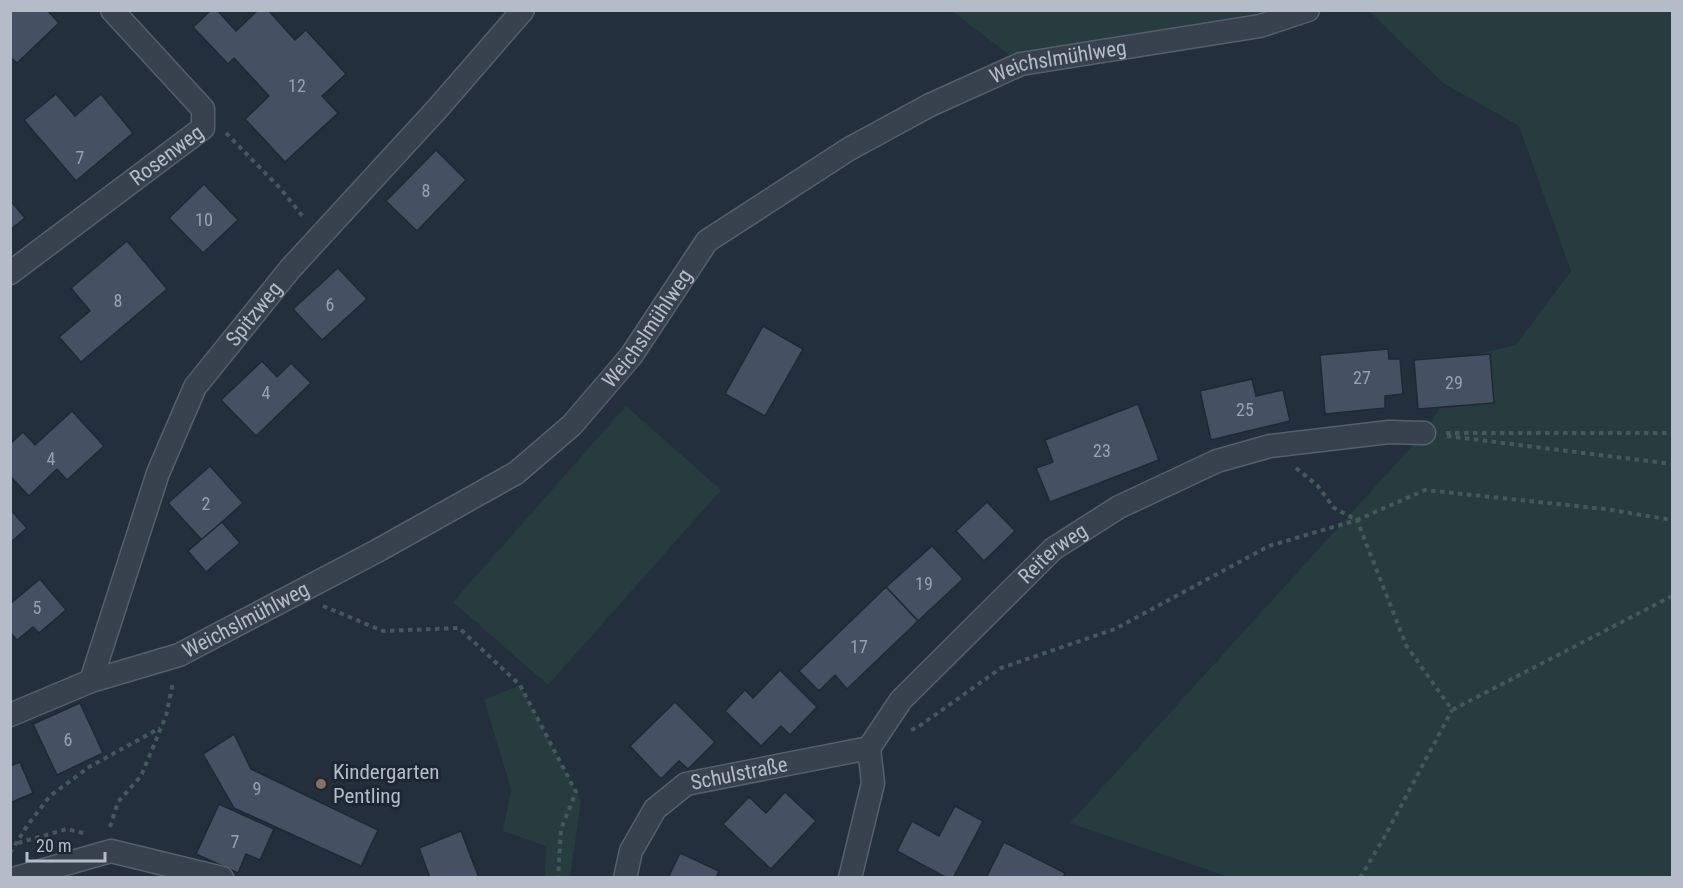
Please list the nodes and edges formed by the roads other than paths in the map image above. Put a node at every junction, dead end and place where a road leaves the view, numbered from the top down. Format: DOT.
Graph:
graph roads {
  1 [pos="112,10"];
  2 [pos="523,10"];
  3 [pos="1308,10"];
  4 [pos="10,273"];
  5 [pos="1424,433"];
  6 [pos="91,681"];
  7 [pos="10,715"];
  8 [pos="869,748"];
  9 [pos="852,877"];
  10 [pos="16,878"];
  11 [pos="222,878"];
  12 [pos="625,878"];
  1 -- 4 [label="street, Rosenweg"];
  2 -- 6 [label="street, Spitzweg"];
  3 -- 6 [label="street, Weichslmühlweg"];
  5 -- 8 [label="street, Reiterweg"];
  6 -- 7 [label="street, Weichslmühlweg"];
  8 -- 9 [label="street"];
  8 -- 12 [label="street, Schulstraße"];
  10 -- 11 [label="street"];
}
